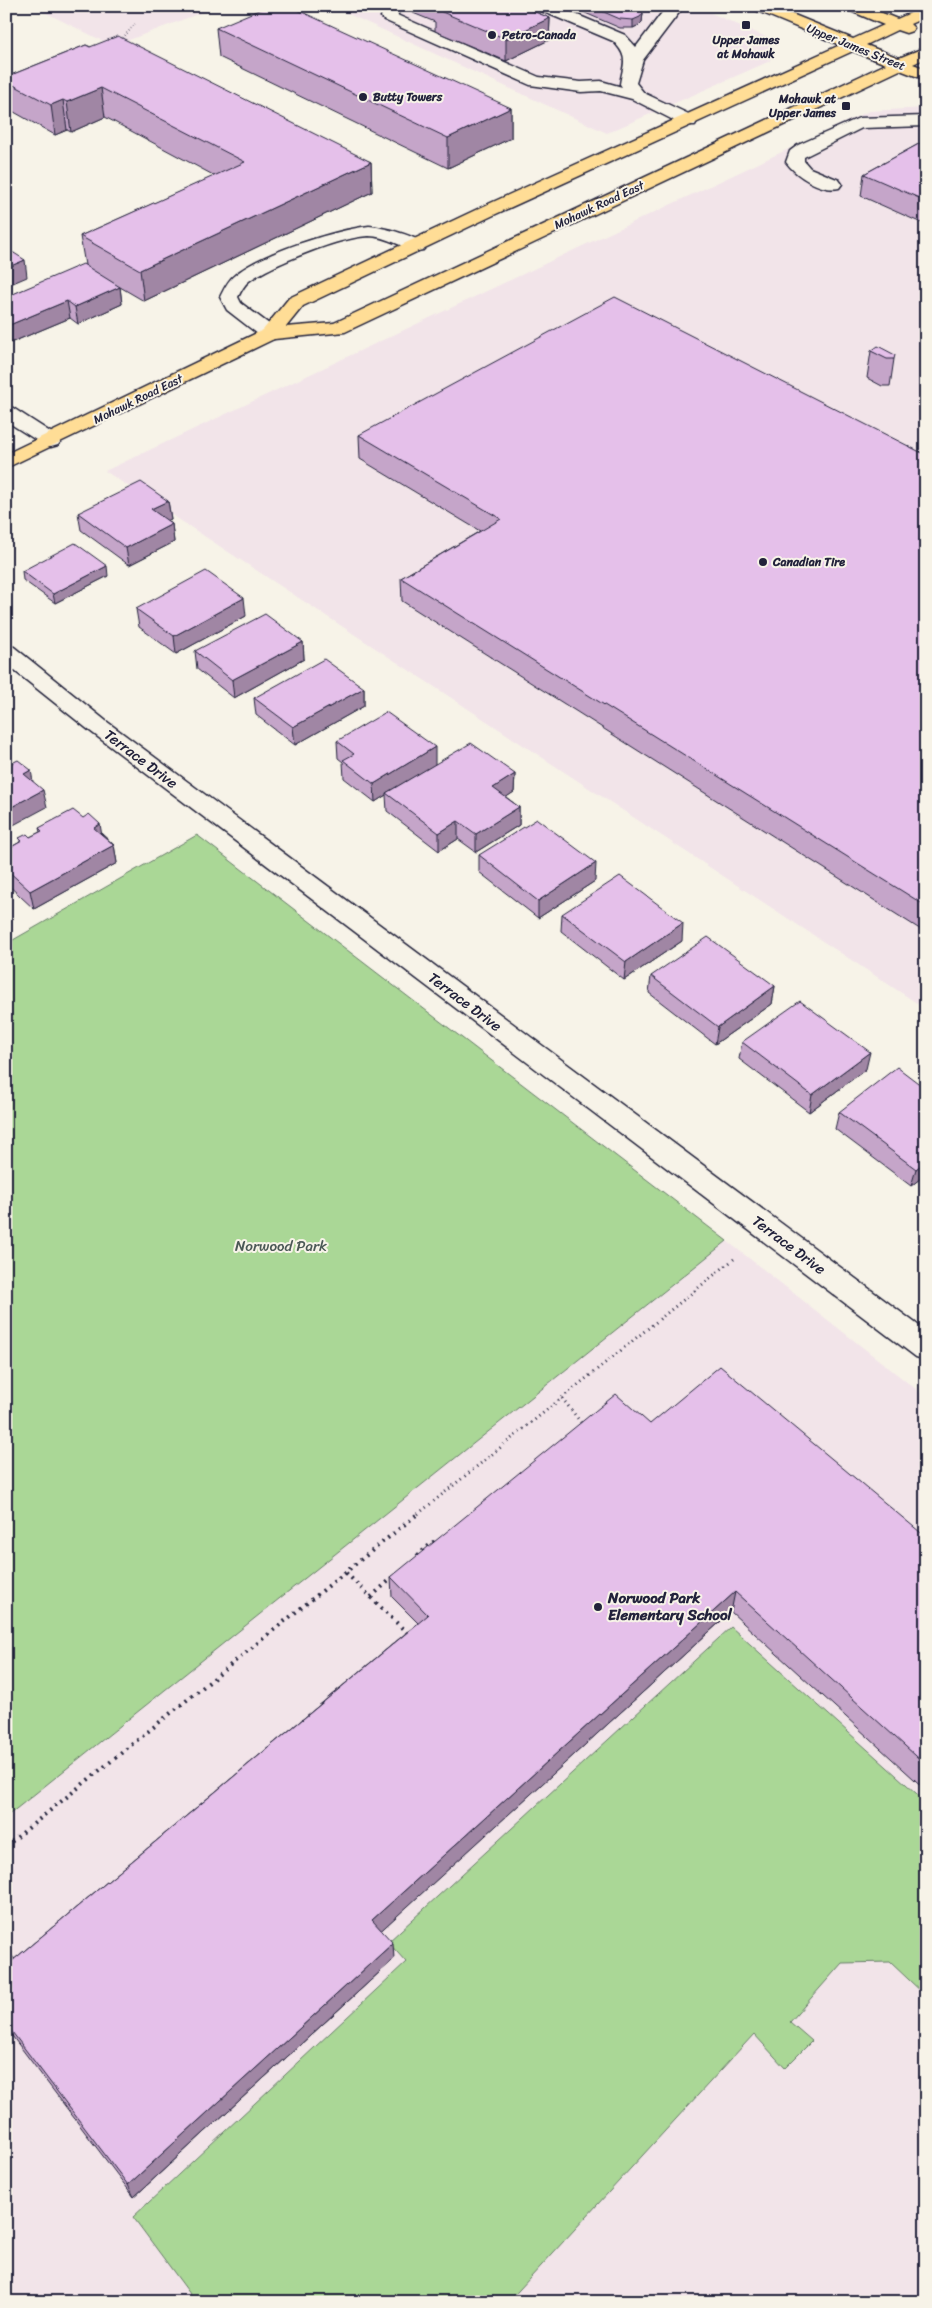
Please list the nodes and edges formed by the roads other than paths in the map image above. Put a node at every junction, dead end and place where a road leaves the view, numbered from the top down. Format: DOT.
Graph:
graph roads {
  1 [pos="394,6"];
  2 [pos="542,6"];
  3 [pos="676,6"];
  4 [pos="758,6"];
  5 [pos="851,6"];
  6 [pos="926,10"];
  7 [pos="896,24"];
  8 [pos="918,33"];
  9 [pos="851,45"];
  10 [pos="924,53"];
  11 [pos="634,62"];
  12 [pos="899,64"];
  13 [pos="926,75"];
  14 [pos="638,96"];
  15 [pos="689,121"];
  16 [pos="926,121"];
  17 [pos="833,184"];
  18 [pos="417,246"];
  19 [pos="270,334"];
  20 [pos="6,412"];
  21 [pos="51,441"];
  22 [pos="6,462"];
  23 [pos="6,652"];
  24 [pos="926,1348"];
  1 -- 14 [label="street"];
  2 -- 11 [label="street"];
  3 -- 11 [label="street"];
  4 -- 9 [label="main road, Upper James Street"];
  5 -- 7 [label="main road"];
  6 -- 7 [label="main road, Mohawk Road East"];
  7 -- 8 [label="main road"];
  7 -- 9 [label="main road, Mohawk Road East"];
  9 -- 12 [label="main road, Upper James Street"];
  9 -- 15 [label="main road, Mohawk Road East"];
  10 -- 12 [label="main road, Mohawk Road East"];
  11 -- 14 [label="street"];
  12 -- 13 [label="main road, Upper James Street"];
  12 -- 19 [label="main road, Mohawk Road East"];
  14 -- 15 [label="street"];
  15 -- 18 [label="main road, Mohawk Road East"];
  16 -- 17 [label="street"];
  18 -- 19 [label="main road, Mohawk Road East"];
  18 -- 19 [label="street"];
  19 -- 21 [label="main road, Mohawk Road East"];
  20 -- 21 [label="street"];
  21 -- 22 [label="main road, Mohawk Road East"];
  23 -- 24 [label="street, Terrace Drive"];
}
